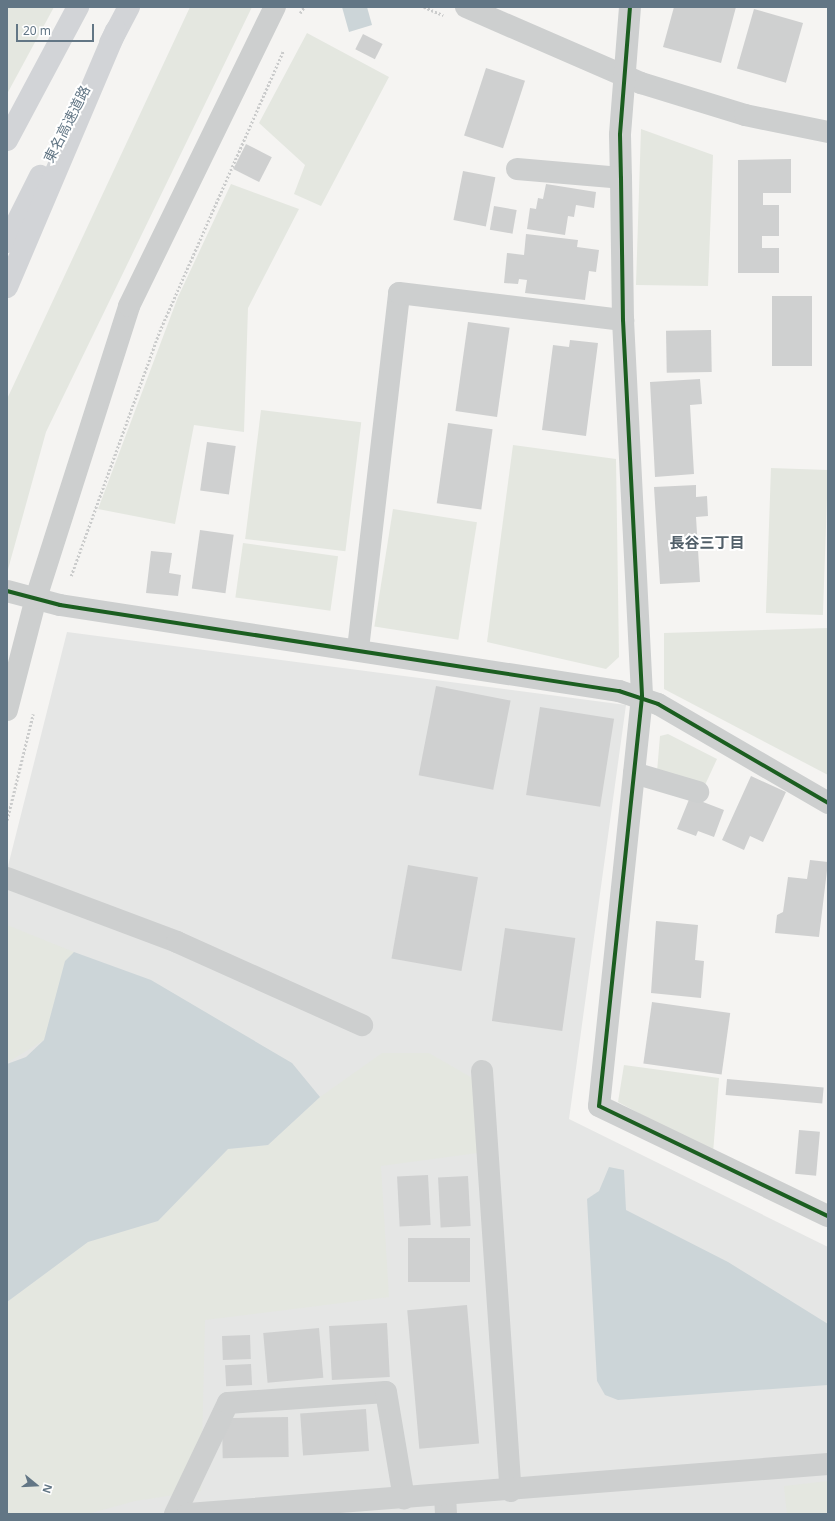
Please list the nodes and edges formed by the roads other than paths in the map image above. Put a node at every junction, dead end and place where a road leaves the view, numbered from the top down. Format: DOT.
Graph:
graph roads {
  1 [pos="78,7"];
  2 [pos="129,7"];
  3 [pos="275,7"];
  4 [pos="466,7"];
  5 [pos="630,7"];
  6 [pos="116,30"];
  7 [pos="828,132"];
  8 [pos="7,140"];
  9 [pos="517,169"];
  10 [pos="621,178"];
  11 [pos="7,242"];
  12 [pos="7,287"];
  13 [pos="624,320"];
  14 [pos="7,591"];
  15 [pos="36,598"];
  16 [pos="358,649"];
  17 [pos="642,697"];
  18 [pos="7,710"];
  19 [pos="634,773"];
  20 [pos="698,792"];
  21 [pos="828,803"];
  22 [pos="7,878"];
  23 [pos="362,1025"];
  24 [pos="482,1071"];
  25 [pos="828,1213"];
  26 [pos="828,1464"];
  27 [pos="511,1491"];
  28 [pos="404,1498"];
  29 [pos="445,1505"];
  30 [pos="175,1514"];
  31 [pos="188,1514"];
  1 -- 8 [label="highway"];
  2 -- 6 [label="highway, 東名高速道路"];
  3 -- 15 [label="street"];
  4 -- 7 [label="street"];
  5 -- 10 [label="street"];
  6 -- 11 [label="highway, 東名高速道路"];
  6 -- 12 [label="highway"];
  9 -- 10 [label="street"];
  10 -- 13 [label="street"];
  13 -- 16 [label="street"];
  13 -- 17 [label="street"];
  14 -- 15 [label="street"];
  15 -- 16 [label="street"];
  15 -- 18 [label="street"];
  16 -- 17 [label="street"];
  17 -- 19 [label="street"];
  17 -- 21 [label="street"];
  19 -- 20 [label="street"];
  19 -- 25 [label="street"];
  22 -- 23 [label="street"];
  24 -- 27 [label="street"];
  26 -- 27 [label="street"];
  27 -- 29 [label="street"];
  28 -- 29 [label="street"];
  28 -- 30 [label="street"];
  28 -- 31 [label="street"];
}
